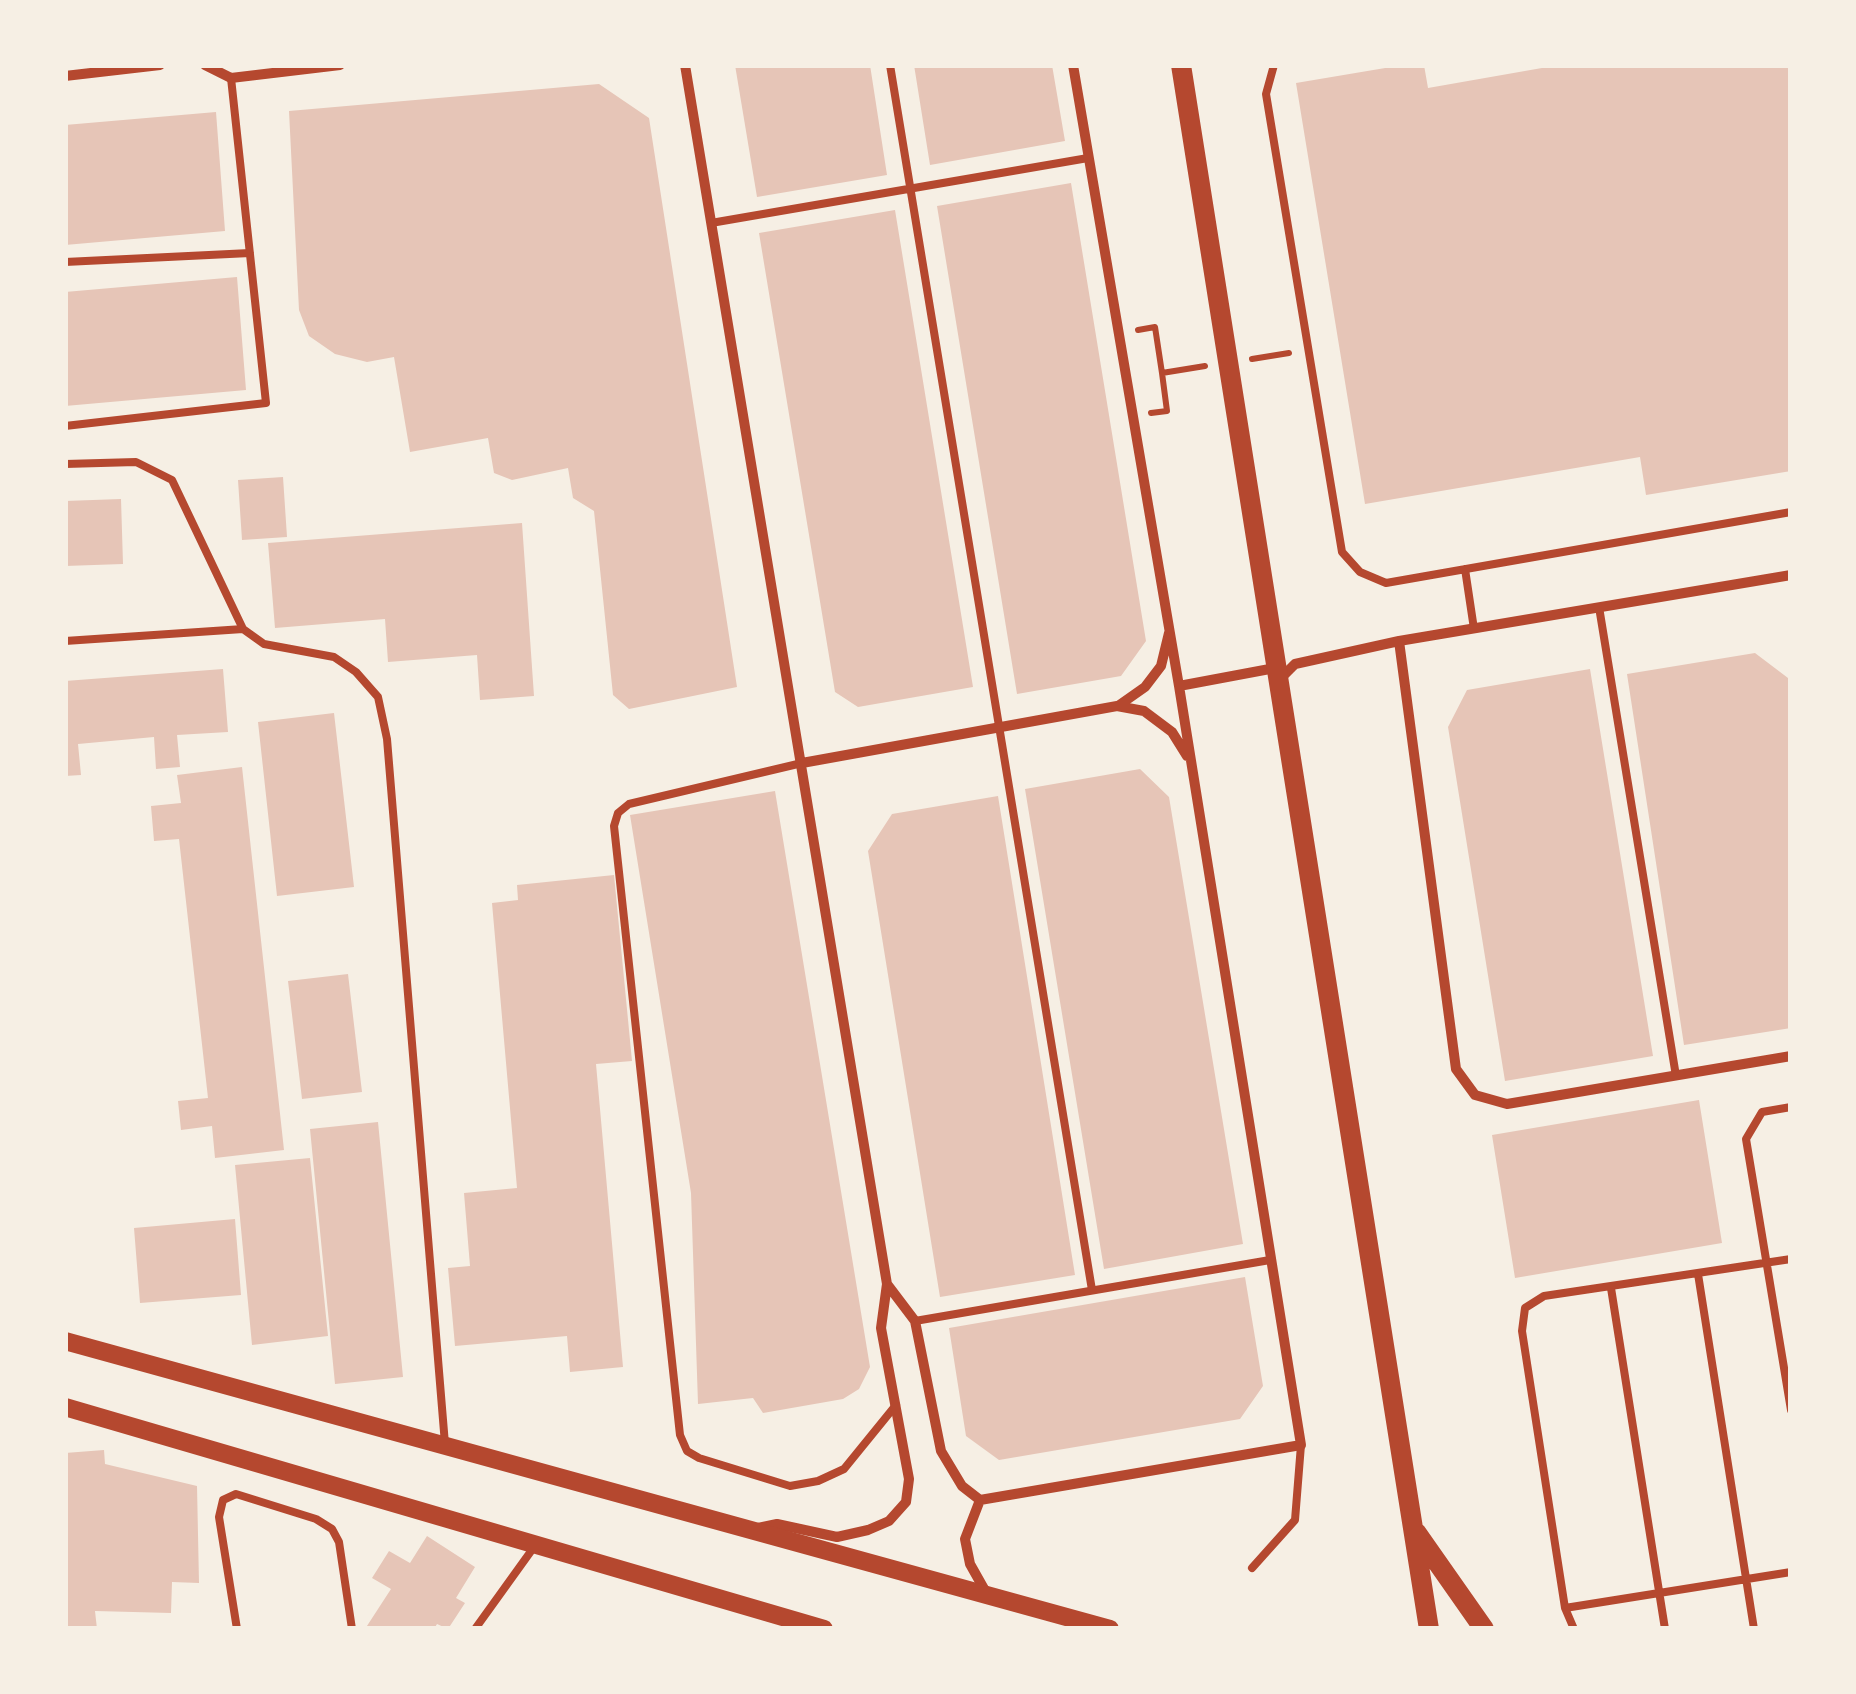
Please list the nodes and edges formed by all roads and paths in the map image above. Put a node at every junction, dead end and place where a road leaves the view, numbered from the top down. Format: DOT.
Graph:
graph roads {
  1 [pos="160,65"];
  2 [pos="206,65"];
  3 [pos="340,65"];
  4 [pos="685,65"];
  5 [pos="890,65"];
  6 [pos="1073,65"];
  7 [pos="1181,65"];
  8 [pos="1274,65"];
  9 [pos="65,76"];
  10 [pos="230,78"];
  11 [pos="1088,158"];
  12 [pos="910,189"];
  13 [pos="711,223"];
  14 [pos="250,253"];
  15 [pos="65,262"];
  16 [pos="1117,333"];
  17 [pos="1308,350"];
  18 [pos="1228,363"];
  19 [pos="1162,373"];
  20 [pos="1131,416"];
  21 [pos="65,426"];
  22 [pos="65,464"];
  23 [pos="1791,512"];
  24 [pos="1465,569"];
  25 [pos="1791,574"];
  26 [pos="1599,607"];
  27 [pos="243,629"];
  28 [pos="1474,629"];
  29 [pos="1170,630"];
  30 [pos="65,641"];
  31 [pos="1399,641"];
  32 [pos="1276,677"];
  33 [pos="1179,686"];
  34 [pos="1117,706"];
  35 [pos="1001,726"];
  36 [pos="1190,761"];
  37 [pos="802,763"];
  38 [pos="1791,1056"];
  39 [pos="1676,1076"];
  40 [pos="1791,1107"];
  41 [pos="1791,1259"];
  42 [pos="1270,1260"];
  43 [pos="1768,1262"];
  44 [pos="1698,1274"];
  45 [pos="886,1284"];
  46 [pos="1611,1288"];
  47 [pos="1092,1290"];
  48 [pos="916,1321"];
  49 [pos="65,1341"];
  50 [pos="896,1406"];
  51 [pos="65,1407"];
  52 [pos="1791,1410"];
  53 [pos="1300,1445"];
  54 [pos="446,1449"];
  55 [pos="980,1500"];
  56 [pos="1412,1526"];
  57 [pos="742,1530"];
  58 [pos="536,1544"];
  59 [pos="1252,1568"];
  60 [pos="1791,1572"];
  61 [pos="1745,1580"];
  62 [pos="1658,1594"];
  63 [pos="989,1597"];
  64 [pos="1565,1608"];
  65 [pos="237,1629"];
  66 [pos="352,1629"];
  67 [pos="475,1629"];
  68 [pos="824,1629"];
  69 [pos="1110,1629"];
  70 [pos="1428,1629"];
  71 [pos="1484,1629"];
  72 [pos="1574,1629"];
  73 [pos="1665,1629"];
  74 [pos="1754,1629"];
  1 -- 9 [label="street"];
  2 -- 10 [label="street"];
  3 -- 10 [label="street"];
  4 -- 13 [label="street"];
  5 -- 12 [label="lane"];
  6 -- 11 [label="street"];
  7 -- 18 [label="main road"];
  8 -- 24 [label="lane"];
  10 -- 14 [label="lane"];
  11 -- 12 [label="lane"];
  11 -- 16 [label="street"];
  12 -- 13 [label="lane"];
  12 -- 35 [label="lane"];
  13 -- 37 [label="street"];
  14 -- 15 [label="lane"];
  14 -- 21 [label="lane"];
  16 -- 19 [label="path"];
  16 -- 20 [label="street"];
  17 -- 18 [label="path"];
  18 -- 19 [label="path"];
  18 -- 32 [label="main road"];
  19 -- 20 [label="path"];
  20 -- 29 [label="street"];
  22 -- 27 [label="lane"];
  23 -- 24 [label="lane"];
  24 -- 28 [label="lane"];
  25 -- 26 [label="street"];
  26 -- 28 [label="street"];
  26 -- 39 [label="lane"];
  27 -- 30 [label="lane"];
  27 -- 54 [label="lane"];
  28 -- 31 [label="street"];
  29 -- 33 [label="street"];
  29 -- 34 [label="street"];
  31 -- 32 [label="street"];
  31 -- 39 [label="street"];
  32 -- 33 [label="street"];
  32 -- 56 [label="main road"];
  33 -- 36 [label="street"];
  34 -- 35 [label="street"];
  34 -- 36 [label="street"];
  35 -- 37 [label="street"];
  35 -- 47 [label="lane"];
  36 -- 42 [label="street"];
  37 -- 45 [label="street"];
  37 -- 50 [label="lane"];
  38 -- 39 [label="street"];
  40 -- 43 [label="lane"];
  41 -- 43 [label="lane"];
  42 -- 47 [label="lane"];
  42 -- 53 [label="street"];
  43 -- 44 [label="lane"];
  43 -- 52 [label="lane"];
  44 -- 46 [label="lane"];
  44 -- 61 [label="lane"];
  45 -- 48 [label="street"];
  45 -- 50 [label="street"];
  46 -- 62 [label="lane"];
  46 -- 64 [label="lane"];
  47 -- 48 [label="lane"];
  48 -- 55 [label="street"];
  49 -- 54 [label="street"];
  50 -- 57 [label="street"];
  51 -- 58 [label="street"];
  53 -- 55 [label="street"];
  53 -- 59 [label="lane"];
  54 -- 57 [label="street"];
  55 -- 63 [label="street"];
  56 -- 70 [label="main road"];
  56 -- 71 [label="main road"];
  57 -- 63 [label="street"];
  58 -- 67 [label="lane"];
  58 -- 68 [label="street"];
  60 -- 61 [label="lane"];
  61 -- 62 [label="lane"];
  61 -- 74 [label="lane"];
  62 -- 64 [label="lane"];
  62 -- 73 [label="lane"];
  63 -- 69 [label="street"];
  64 -- 72 [label="lane"];
  65 -- 66 [label="lane"];
}
